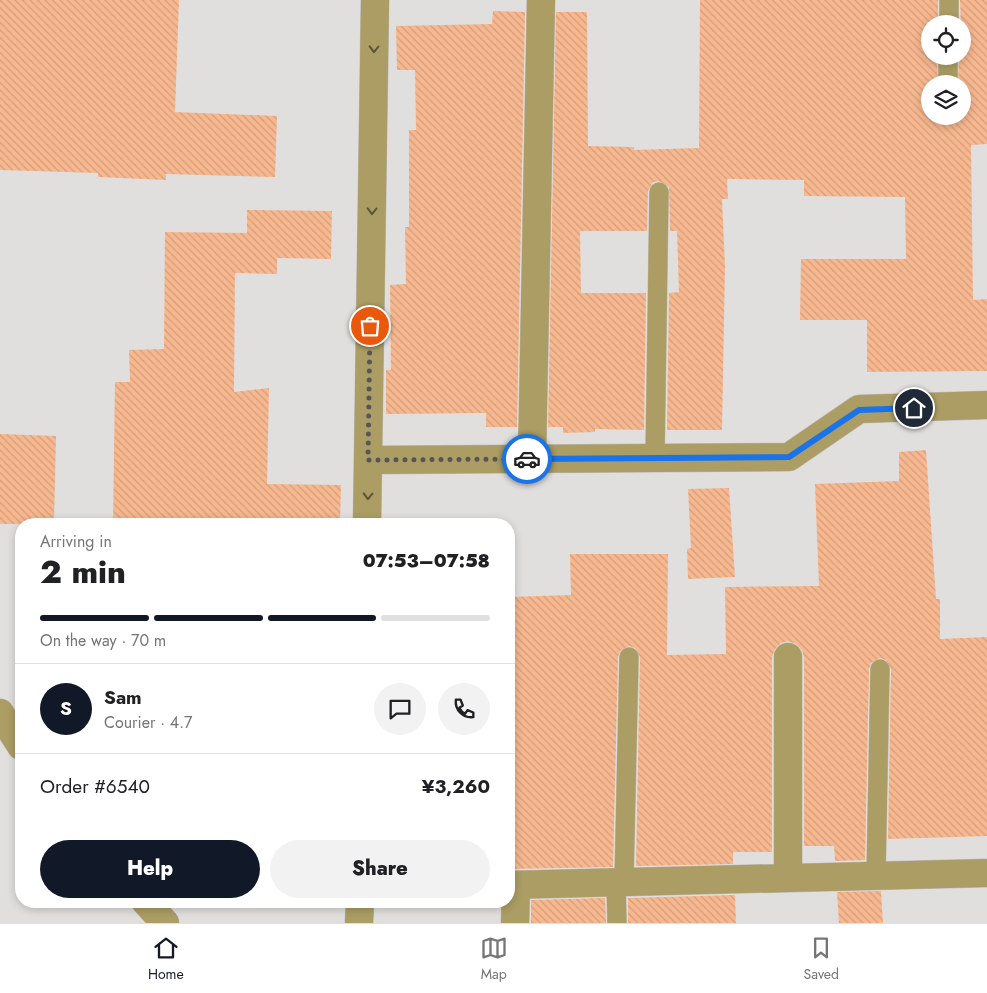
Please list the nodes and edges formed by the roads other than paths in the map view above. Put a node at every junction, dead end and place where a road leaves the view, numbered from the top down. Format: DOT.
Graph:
graph roads {
  1 [pos="375,0"];
  2 [pos="542,0"];
  3 [pos="949,0"];
  4 [pos="949,15"];
  5 [pos="659,192"];
  6 [pos="987,405"];
  7 [pos="532,458"];
  8 [pos="655,458"];
  9 [pos="368,460"];
  10 [pos="367,518"];
  11 [pos="629,657"];
  12 [pos="788,657"];
  13 [pos="880,669"];
  14 [pos="0,713"];
  15 [pos="15,737"];
  16 [pos="987,873"];
  17 [pos="876,876"];
  18 [pos="788,877"];
  19 [pos="620,882"];
  20 [pos="515,885"];
  21 [pos="151,908"];
  22 [pos="360,908"];
  23 [pos="513,908"];
  24 [pos="165,923"];
  25 [pos="359,923"];
  26 [pos="514,923"];
  27 [pos="617,923"];
  1 -- 9 [label="street, one-way"];
  2 -- 7 [label="street"];
  3 -- 4 [label="lane"];
  5 -- 8 [label="lane"];
  6 -- 8 [label="street"];
  7 -- 8 [label="street"];
  7 -- 9 [label="street"];
  9 -- 10 [label="street, one-way"];
  11 -- 19 [label="lane"];
  12 -- 18 [label="street"];
  13 -- 17 [label="lane"];
  14 -- 15 [label="street"];
  16 -- 17 [label="street"];
  17 -- 18 [label="street"];
  18 -- 19 [label="street"];
  19 -- 20 [label="street"];
  19 -- 27 [label="lane"];
  21 -- 24 [label="street"];
  22 -- 25 [label="street"];
  23 -- 26 [label="street"];
}
